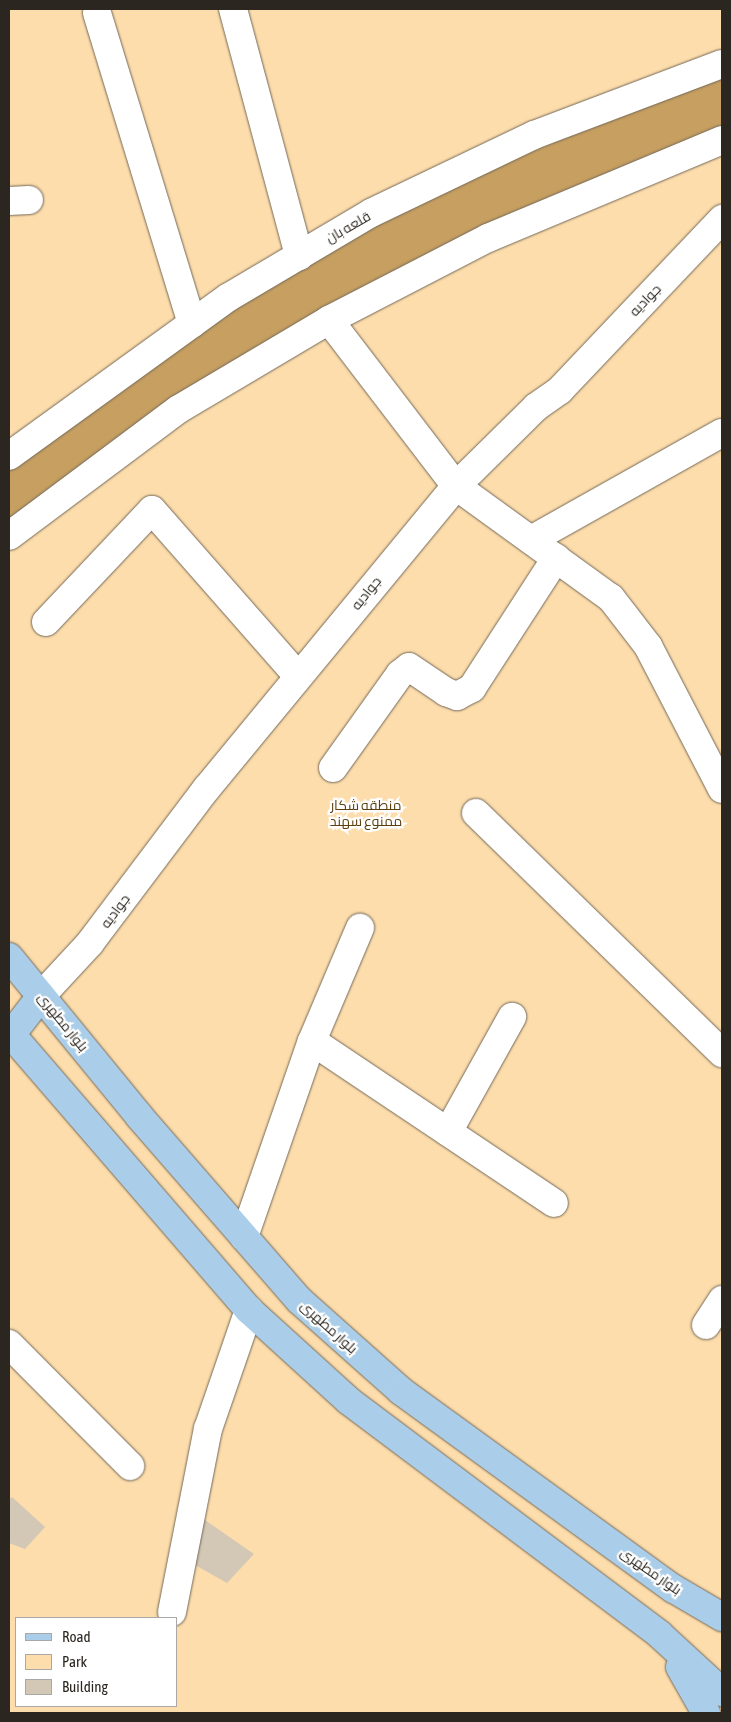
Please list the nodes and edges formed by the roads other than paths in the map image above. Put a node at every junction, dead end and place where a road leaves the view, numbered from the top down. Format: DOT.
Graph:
graph roads {
  1 [pos="233,9"];
  2 [pos="97,13"];
  3 [pos="722,64"];
  4 [pos="722,140"];
  5 [pos="722,219"];
  6 [pos="299,256"];
  7 [pos="330,320"];
  8 [pos="192,324"];
  9 [pos="722,433"];
  10 [pos="9,456"];
  11 [pos="456,486"];
  12 [pos="9,536"];
  13 [pos="531,540"];
  14 [pos="556,558"];
  15 [pos="46,622"];
  16 [pos="298,676"];
  17 [pos="333,768"];
  18 [pos="722,789"];
  19 [pos="476,812"];
  20 [pos="360,928"];
  21 [pos="9,957"];
  22 [pos="41,996"];
  23 [pos="512,1017"];
  24 [pos="10,1035"];
  25 [pos="312,1041"];
  26 [pos="722,1053"];
  27 [pos="448,1132"];
  28 [pos="554,1203"];
  29 [pos="244,1237"];
  30 [pos="722,1300"];
  31 [pos="249,1310"];
  32 [pos="706,1325"];
  33 [pos="9,1344"];
  34 [pos="130,1466"];
  35 [pos="172,1612"];
  36 [pos="722,1617"];
  37 [pos="659,1634"];
  38 [pos="722,1692"];
  39 [pos="706,1713"];
  1 -- 6 [label="street"];
  2 -- 8 [label="street"];
  3 -- 6 [label="street, قلعه بان"];
  4 -- 7 [label="street"];
  5 -- 11 [label="street, جوادیه"];
  6 -- 8 [label="street, قلعه بان"];
  7 -- 11 [label="street"];
  7 -- 12 [label="street"];
  8 -- 10 [label="street, قلعه بان"];
  9 -- 13 [label="street"];
  11 -- 13 [label="street"];
  11 -- 16 [label="street, جوادیه"];
  13 -- 14 [label="street"];
  14 -- 17 [label="street"];
  14 -- 18 [label="street"];
  15 -- 16 [label="street"];
  16 -- 22 [label="street, جوادیه"];
  19 -- 26 [label="street"];
  20 -- 25 [label="street"];
  21 -- 22 [label="main road, بلوار مطهری"];
  22 -- 24 [label="main road"];
  22 -- 29 [label="main road, بلوار مطهری"];
  23 -- 27 [label="street"];
  24 -- 31 [label="main road"];
  25 -- 27 [label="street"];
  25 -- 29 [label="street"];
  27 -- 28 [label="street"];
  29 -- 36 [label="main road, بلوار مطهری"];
  30 -- 32 [label="street"];
  31 -- 35 [label="street"];
  31 -- 37 [label="main road"];
  33 -- 34 [label="street"];
  37 -- 38 [label="main road"];
  37 -- 39 [label="main road"];
}
